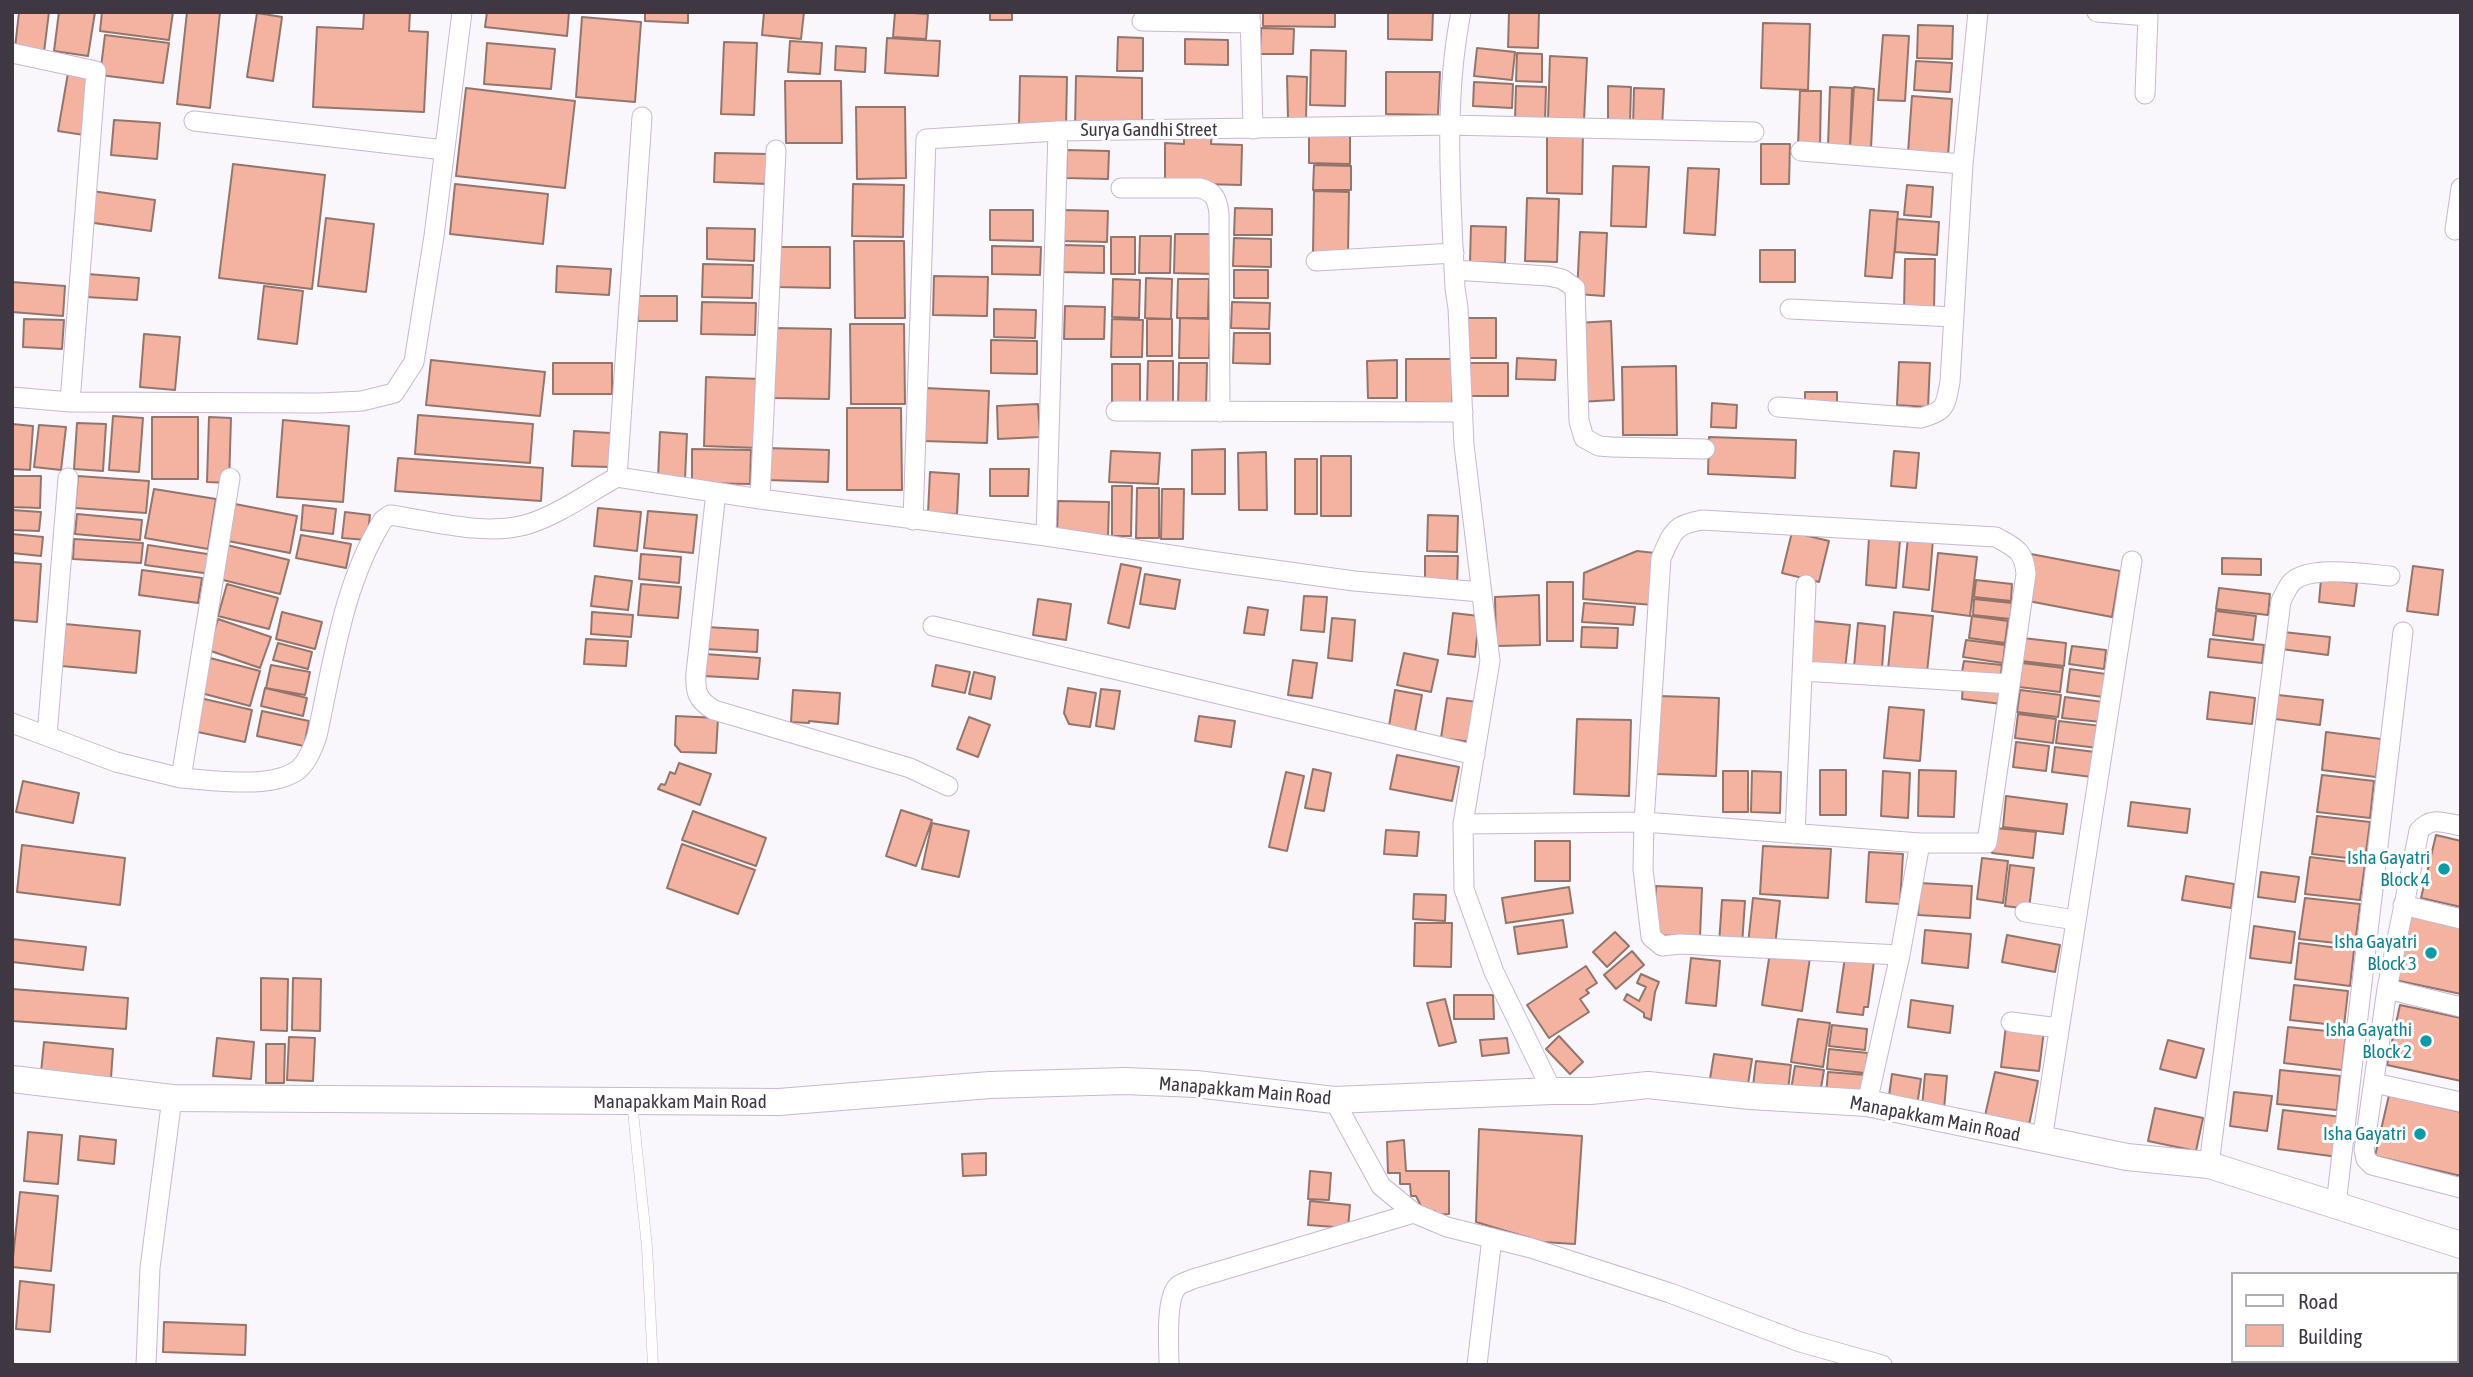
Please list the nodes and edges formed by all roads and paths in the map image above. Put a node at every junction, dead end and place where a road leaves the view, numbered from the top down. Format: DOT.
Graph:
graph roads {
  1 [pos="462,12"];
  2 [pos="1461,12"];
  3 [pos="1978,12"];
  4 [pos="2097,12"];
  5 [pos="2148,14"];
  6 [pos="1250,17"];
  7 [pos="1142,21"];
  8 [pos="12,53"];
  9 [pos="2145,94"];
  10 [pos="642,117"];
  11 [pos="194,121"];
  12 [pos="1449,125"];
  13 [pos="1253,129"];
  14 [pos="1058,131"];
  15 [pos="1754,132"];
  16 [pos="444,150"];
  17 [pos="776,150"];
  18 [pos="1801,150"];
  19 [pos="1963,164"];
  20 [pos="1121,188"];
  21 [pos="2461,188"];
  22 [pos="2455,230"];
  23 [pos="1316,261"];
  24 [pos="1454,262"];
  25 [pos="1790,309"];
  26 [pos="1954,317"];
  27 [pos="12,397"];
  28 [pos="70,402"];
  29 [pos="1778,407"];
  30 [pos="1116,411"];
  31 [pos="1220,412"];
  32 [pos="1463,412"];
  33 [pos="1705,449"];
  34 [pos="617,477"];
  35 [pos="68,478"];
  36 [pos="230,478"];
  37 [pos="716,492"];
  38 [pos="760,499"];
  39 [pos="913,520"];
  40 [pos="1046,536"];
  41 [pos="2132,561"];
  42 [pos="2390,576"];
  43 [pos="1807,585"];
  44 [pos="1481,592"];
  45 [pos="933,626"];
  46 [pos="2403,632"];
  47 [pos="1803,671"];
  48 [pos="2010,684"];
  49 [pos="12,723"];
  50 [pos="47,736"];
  51 [pos="1475,755"];
  52 [pos="181,778"];
  53 [pos="948,786"];
  54 [pos="1644,822"];
  55 [pos="1463,824"];
  56 [pos="2461,827"];
  57 [pos="1795,834"];
  58 [pos="1920,844"];
  59 [pos="2403,905"];
  60 [pos="2025,912"];
  61 [pos="2461,919"];
  62 [pos="2075,920"];
  63 [pos="1900,955"];
  64 [pos="2386,989"];
  65 [pos="2461,1007"];
  66 [pos="2011,1022"];
  67 [pos="2059,1028"];
  68 [pos="12,1079"];
  69 [pos="2374,1083"];
  70 [pos="1552,1091"];
  71 [pos="172,1098"];
  72 [pos="1334,1100"];
  73 [pos="632,1101"];
  74 [pos="2461,1102"];
  75 [pos="1867,1103"];
  76 [pos="2042,1140"];
  77 [pos="2209,1165"];
  78 [pos="2461,1188"];
  79 [pos="2336,1205"];
  80 [pos="1414,1213"];
  81 [pos="1492,1238"];
  82 [pos="2461,1245"];
  83 [pos="1809,1355"];
  84 [pos="1875,1363"];
  85 [pos="146,1365"];
  86 [pos="653,1365"];
  87 [pos="1169,1365"];
  88 [pos="1477,1365"];
  1 -- 16 [label="street"];
  2 -- 12 [label="street"];
  3 -- 19 [label="street"];
  4 -- 5 [label="street"];
  5 -- 9 [label="street"];
  6 -- 7 [label="street"];
  6 -- 13 [label="street"];
  8 -- 28 [label="street"];
  10 -- 34 [label="street"];
  11 -- 16 [label="street"];
  12 -- 13 [label="street, Surya Gandhi Street"];
  12 -- 15 [label="street, Surya Gandhi Street"];
  12 -- 24 [label="street"];
  13 -- 14 [label="street, Surya Gandhi Street"];
  14 -- 39 [label="street, Surya Gandhi Street"];
  14 -- 40 [label="street"];
  16 -- 28 [label="street"];
  17 -- 38 [label="street"];
  18 -- 19 [label="street"];
  19 -- 26 [label="street"];
  20 -- 31 [label="street"];
  21 -- 22 [label="street"];
  23 -- 24 [label="street"];
  24 -- 32 [label="street"];
  24 -- 33 [label="street"];
  25 -- 26 [label="street"];
  26 -- 29 [label="street"];
  27 -- 28 [label="street"];
  30 -- 31 [label="street"];
  31 -- 32 [label="street"];
  32 -- 44 [label="street"];
  34 -- 37 [label="street"];
  34 -- 52 [label="street"];
  35 -- 50 [label="street"];
  36 -- 52 [label="street"];
  37 -- 38 [label="street"];
  37 -- 53 [label="street"];
  38 -- 39 [label="street"];
  39 -- 40 [label="street"];
  40 -- 44 [label="street"];
  41 -- 62 [label="street"];
  42 -- 77 [label="street"];
  43 -- 47 [label="street"];
  44 -- 51 [label="street"];
  45 -- 51 [label="street"];
  46 -- 79 [label="street"];
  47 -- 48 [label="street"];
  47 -- 57 [label="street"];
  48 -- 54 [label="street"];
  48 -- 58 [label="street"];
  49 -- 50 [label="street"];
  50 -- 52 [label="street"];
  51 -- 55 [label="street"];
  54 -- 55 [label="street"];
  54 -- 57 [label="street"];
  54 -- 63 [label="street"];
  55 -- 70 [label="street"];
  56 -- 59 [label="street"];
  57 -- 58 [label="street"];
  58 -- 63 [label="street"];
  59 -- 61 [label="street"];
  59 -- 64 [label="street"];
  60 -- 62 [label="street"];
  62 -- 67 [label="street"];
  63 -- 75 [label="street"];
  64 -- 65 [label="street"];
  64 -- 69 [label="street"];
  66 -- 67 [label="street"];
  67 -- 76 [label="street"];
  68 -- 71 [label="main road, Manapakkam Main Road"];
  69 -- 74 [label="street"];
  69 -- 78 [label="street"];
  70 -- 72 [label="main road, Manapakkam Main Road"];
  70 -- 75 [label="main road, Manapakkam Main Road"];
  71 -- 73 [label="main road, Manapakkam Main Road"];
  71 -- 85 [label="street"];
  72 -- 73 [label="main road, Manapakkam Main Road"];
  72 -- 80 [label="street"];
  73 -- 86 [label="lane"];
  75 -- 76 [label="main road, Manapakkam Main Road"];
  76 -- 77 [label="main road, Manapakkam Main Road"];
  77 -- 79 [label="main road, Manapakkam Main Road"];
  79 -- 82 [label="main road, Manapakkam Main Road"];
  80 -- 81 [label="street"];
  80 -- 87 [label="street"];
  81 -- 83 [label="street"];
  81 -- 88 [label="street"];
  83 -- 84 [label="street"];
}
